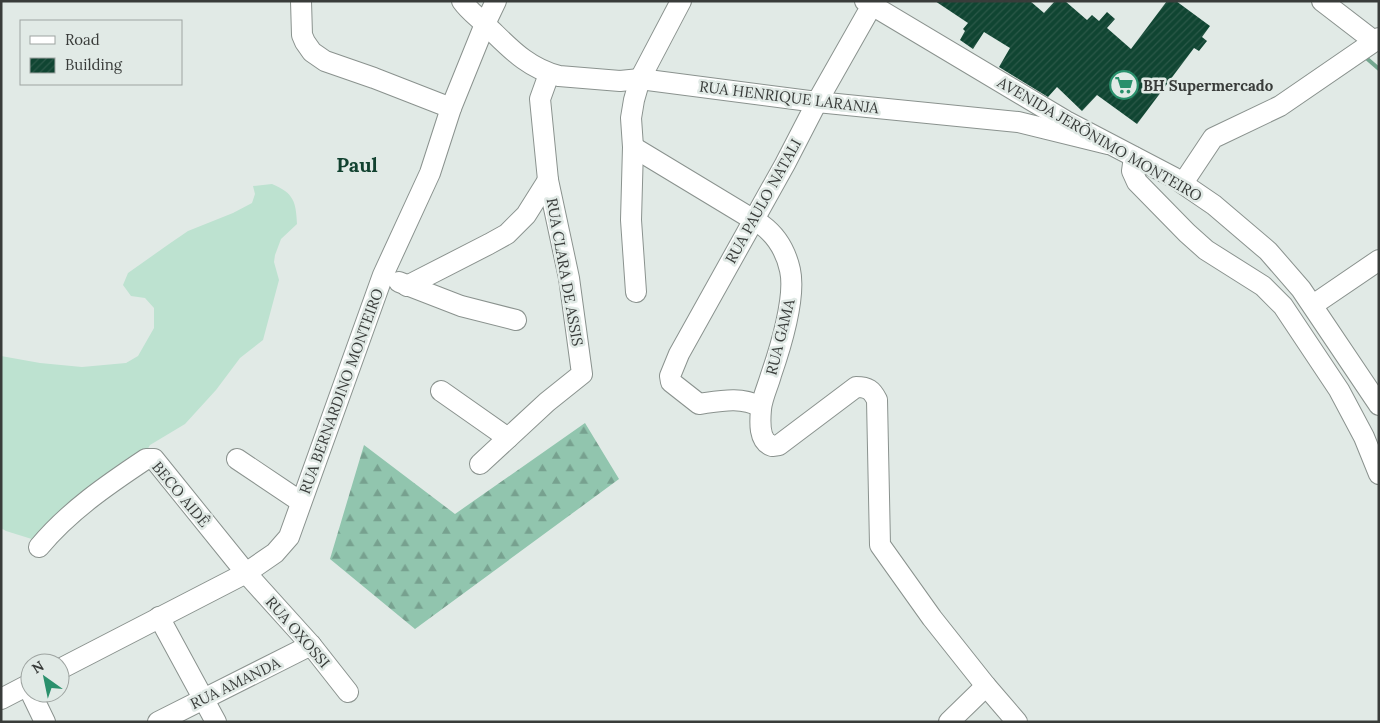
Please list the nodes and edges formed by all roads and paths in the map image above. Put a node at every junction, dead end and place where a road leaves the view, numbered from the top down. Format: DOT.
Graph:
graph roads {
  1 [pos="301,1"];
  2 [pos="462,1"];
  3 [pos="496,1"];
  4 [pos="681,1"];
  5 [pos="1322,1"];
  6 [pos="876,4"];
  7 [pos="485,24"];
  8 [pos="1368,46"];
  9 [pos="549,74"];
  10 [pos="386,76"];
  11 [pos="640,79"];
  12 [pos="816,102"];
  13 [pos="453,104"];
  14 [pos="1108,144"];
  15 [pos="633,147"];
  16 [pos="1134,157"];
  17 [pos="548,180"];
  18 [pos="1183,183"];
  19 [pos="753,219"];
  20 [pos="1379,260"];
  21 [pos="383,275"];
  22 [pos="407,286"];
  23 [pos="636,292"];
  24 [pos="1313,305"];
  25 [pos="516,320"];
  26 [pos="441,391"];
  27 [pos="1379,405"];
  28 [pos="761,407"];
  29 [pos="508,438"];
  30 [pos="237,459"];
  31 [pos="480,464"];
  32 [pos="1379,474"];
  33 [pos="302,502"];
  34 [pos="39,547"];
  35 [pos="246,573"];
  36 [pos="159,617"];
  37 [pos="311,645"];
  38 [pos="70,664"];
  39 [pos="986,686"];
  40 [pos="20,692"];
  41 [pos="348,692"];
  42 [pos="1,699"];
  43 [pos="204,699"];
  44 [pos="37,703"];
  45 [pos="45,722"];
  46 [pos="158,722"];
  47 [pos="216,722"];
  48 [pos="949,722"];
  49 [pos="1017,722"];
  1 -- 13 [label="street"];
  2 -- 7 [label="street, RUA HENRIQUE LARANJA"];
  3 -- 7 [label="street, RUA BERNARDINO MONTEIRO"];
  4 -- 11 [label="street"];
  5 -- 8 [label="street"];
  6 -- 12 [label="street, RUA PAULO NATALI"];
  6 -- 14 [label="street, AVENIDA JERÔNIMO MONTEIRO"];
  7 -- 9 [label="street, RUA HENRIQUE LARANJA"];
  7 -- 13 [label="street, RUA BERNARDINO MONTEIRO"];
  8 -- 18 [label="street"];
  9 -- 11 [label="street, RUA HENRIQUE LARANJA"];
  9 -- 17 [label="street, RUA CLARA DE ASSIS"];
  10 -- 13 [label="street"];
  11 -- 12 [label="street, RUA HENRIQUE LARANJA"];
  11 -- 15 [label="street"];
  12 -- 14 [label="street, RUA HENRIQUE LARANJA"];
  12 -- 19 [label="street, RUA PAULO NATALI"];
  13 -- 21 [label="street, RUA BERNARDINO MONTEIRO"];
  14 -- 16 [label="street, AVENIDA JERÔNIMO MONTEIRO"];
  15 -- 19 [label="street, RUA GAMA"];
  15 -- 23 [label="street"];
  16 -- 18 [label="street, AVENIDA JERÔNIMO MONTEIRO"];
  16 -- 32 [label="street"];
  17 -- 22 [label="street"];
  17 -- 29 [label="street, RUA CLARA DE ASSIS"];
  18 -- 24 [label="street, AVENIDA JERÔNIMO MONTEIRO"];
  19 -- 28 [label="street, RUA GAMA"];
  19 -- 28 [label="street, RUA PAULO NATALI"];
  20 -- 24 [label="street"];
  21 -- 22 [label="street"];
  21 -- 33 [label="street, RUA BERNARDINO MONTEIRO"];
  22 -- 25 [label="street"];
  24 -- 27 [label="street, AVENIDA JERÔNIMO MONTEIRO"];
  26 -- 29 [label="street"];
  28 -- 39 [label="street, RUA GAMA"];
  29 -- 31 [label="street, RUA CLARA DE ASSIS"];
  30 -- 33 [label="street"];
  33 -- 35 [label="street, RUA BERNARDINO MONTEIRO"];
  34 -- 35 [label="street, BECO AIDÊ"];
  35 -- 36 [label="street, RUA BERNARDINO MONTEIRO"];
  35 -- 37 [label="street, RUA OXOSSI"];
  36 -- 38 [label="street, RUA BERNARDINO MONTEIRO"];
  36 -- 43 [label="street"];
  37 -- 41 [label="street, RUA OXOSSI"];
  37 -- 43 [label="street, RUA AMANDA"];
  39 -- 48 [label="street"];
  39 -- 49 [label="street"];
  40 -- 42 [label="street"];
  43 -- 46 [label="street, RUA AMANDA"];
  43 -- 47 [label="street"];
  44 -- 45 [label="street"];
}
